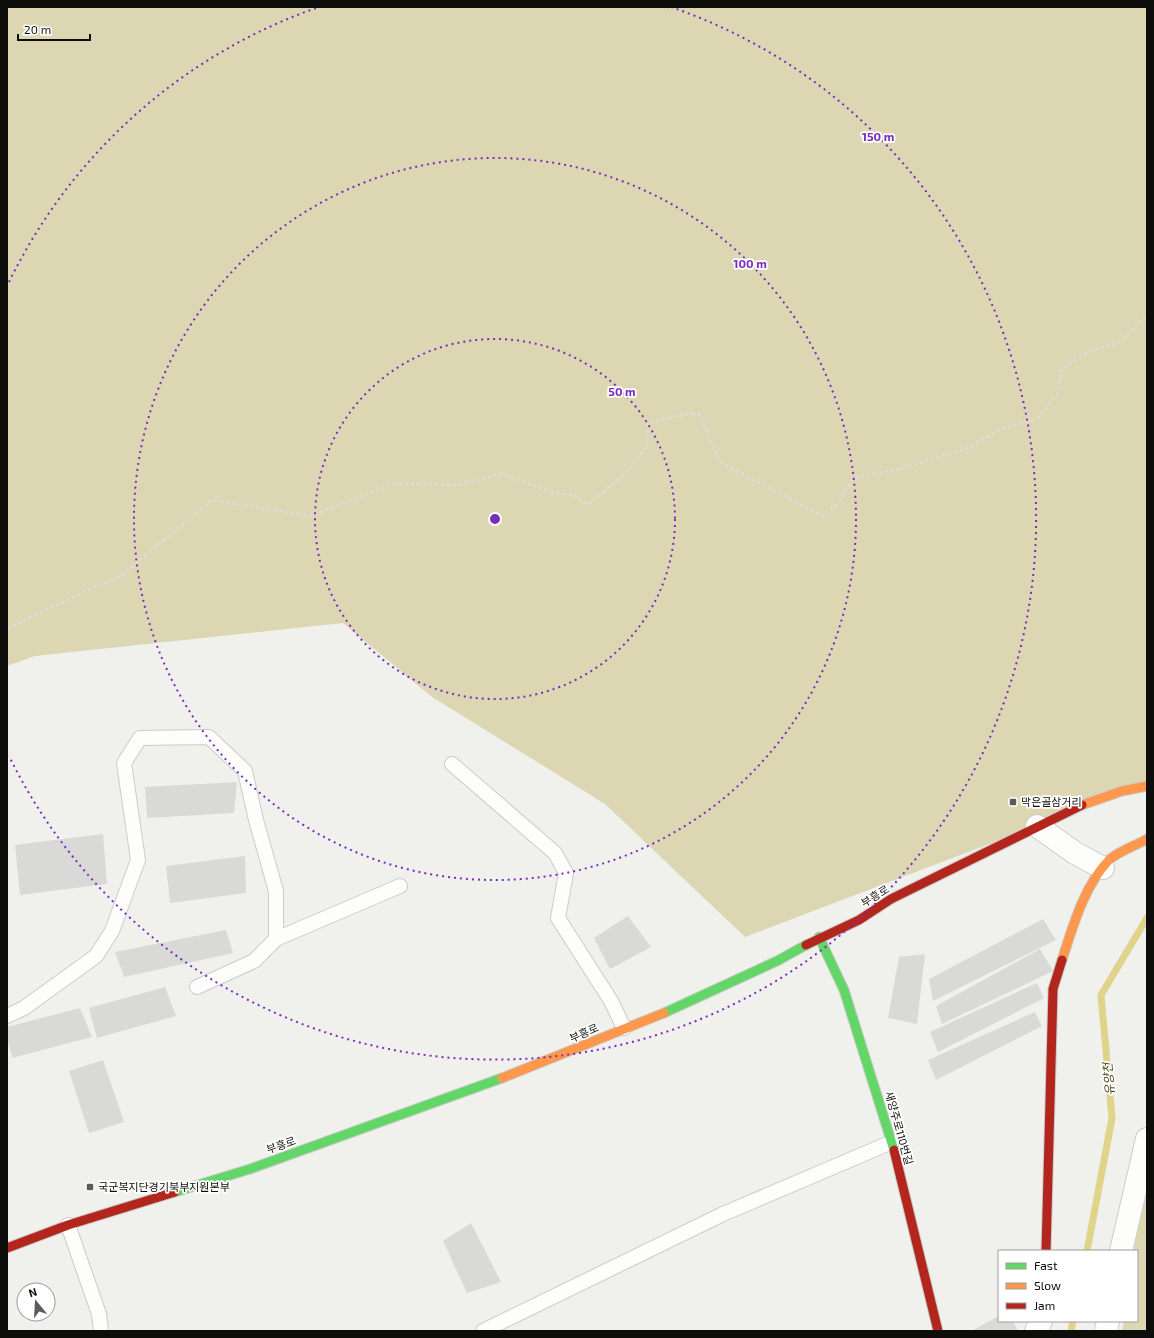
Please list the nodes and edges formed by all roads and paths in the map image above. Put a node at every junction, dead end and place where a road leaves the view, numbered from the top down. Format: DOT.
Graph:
graph roads {
  1 [pos="1147,314"];
  2 [pos="7,628"];
  3 [pos="452,764"];
  4 [pos="1147,786"];
  5 [pos="1037,826"];
  6 [pos="1147,839"];
  7 [pos="1103,868"];
  8 [pos="400,886"];
  9 [pos="819,937"];
  10 [pos="276,939"];
  11 [pos="197,987"];
  12 [pos="7,1016"];
  13 [pos="624,1028"];
  14 [pos="1147,1139"];
  15 [pos="892,1142"];
  16 [pos="68,1225"];
  17 [pos="7,1248"];
  18 [pos="1046,1250"];
  19 [pos="1121,1250"];
  20 [pos="1040,1322"];
  21 [pos="101,1331"];
  22 [pos="483,1331"];
  23 [pos="938,1331"];
  24 [pos="1036,1331"];
  1 -- 2 [label="path"];
  3 -- 13 [label="lane"];
  4 -- 5 [label="main road, 부흥로"];
  5 -- 7 [label="street"];
  5 -- 9 [label="main road, 부흥로"];
  6 -- 7 [label="main road"];
  7 -- 18 [label="main road"];
  8 -- 10 [label="lane"];
  9 -- 13 [label="main road, 부흥로"];
  9 -- 15 [label="main road, 새양주로110번길"];
  10 -- 11 [label="lane"];
  10 -- 12 [label="lane"];
  13 -- 16 [label="main road, 부흥로"];
  14 -- 19 [label="street"];
  15 -- 22 [label="lane"];
  15 -- 23 [label="main road, 새양주로110번길"];
  16 -- 17 [label="main road, 부흥로"];
  16 -- 21 [label="lane"];
  20 -- 24 [label="street"];
}
